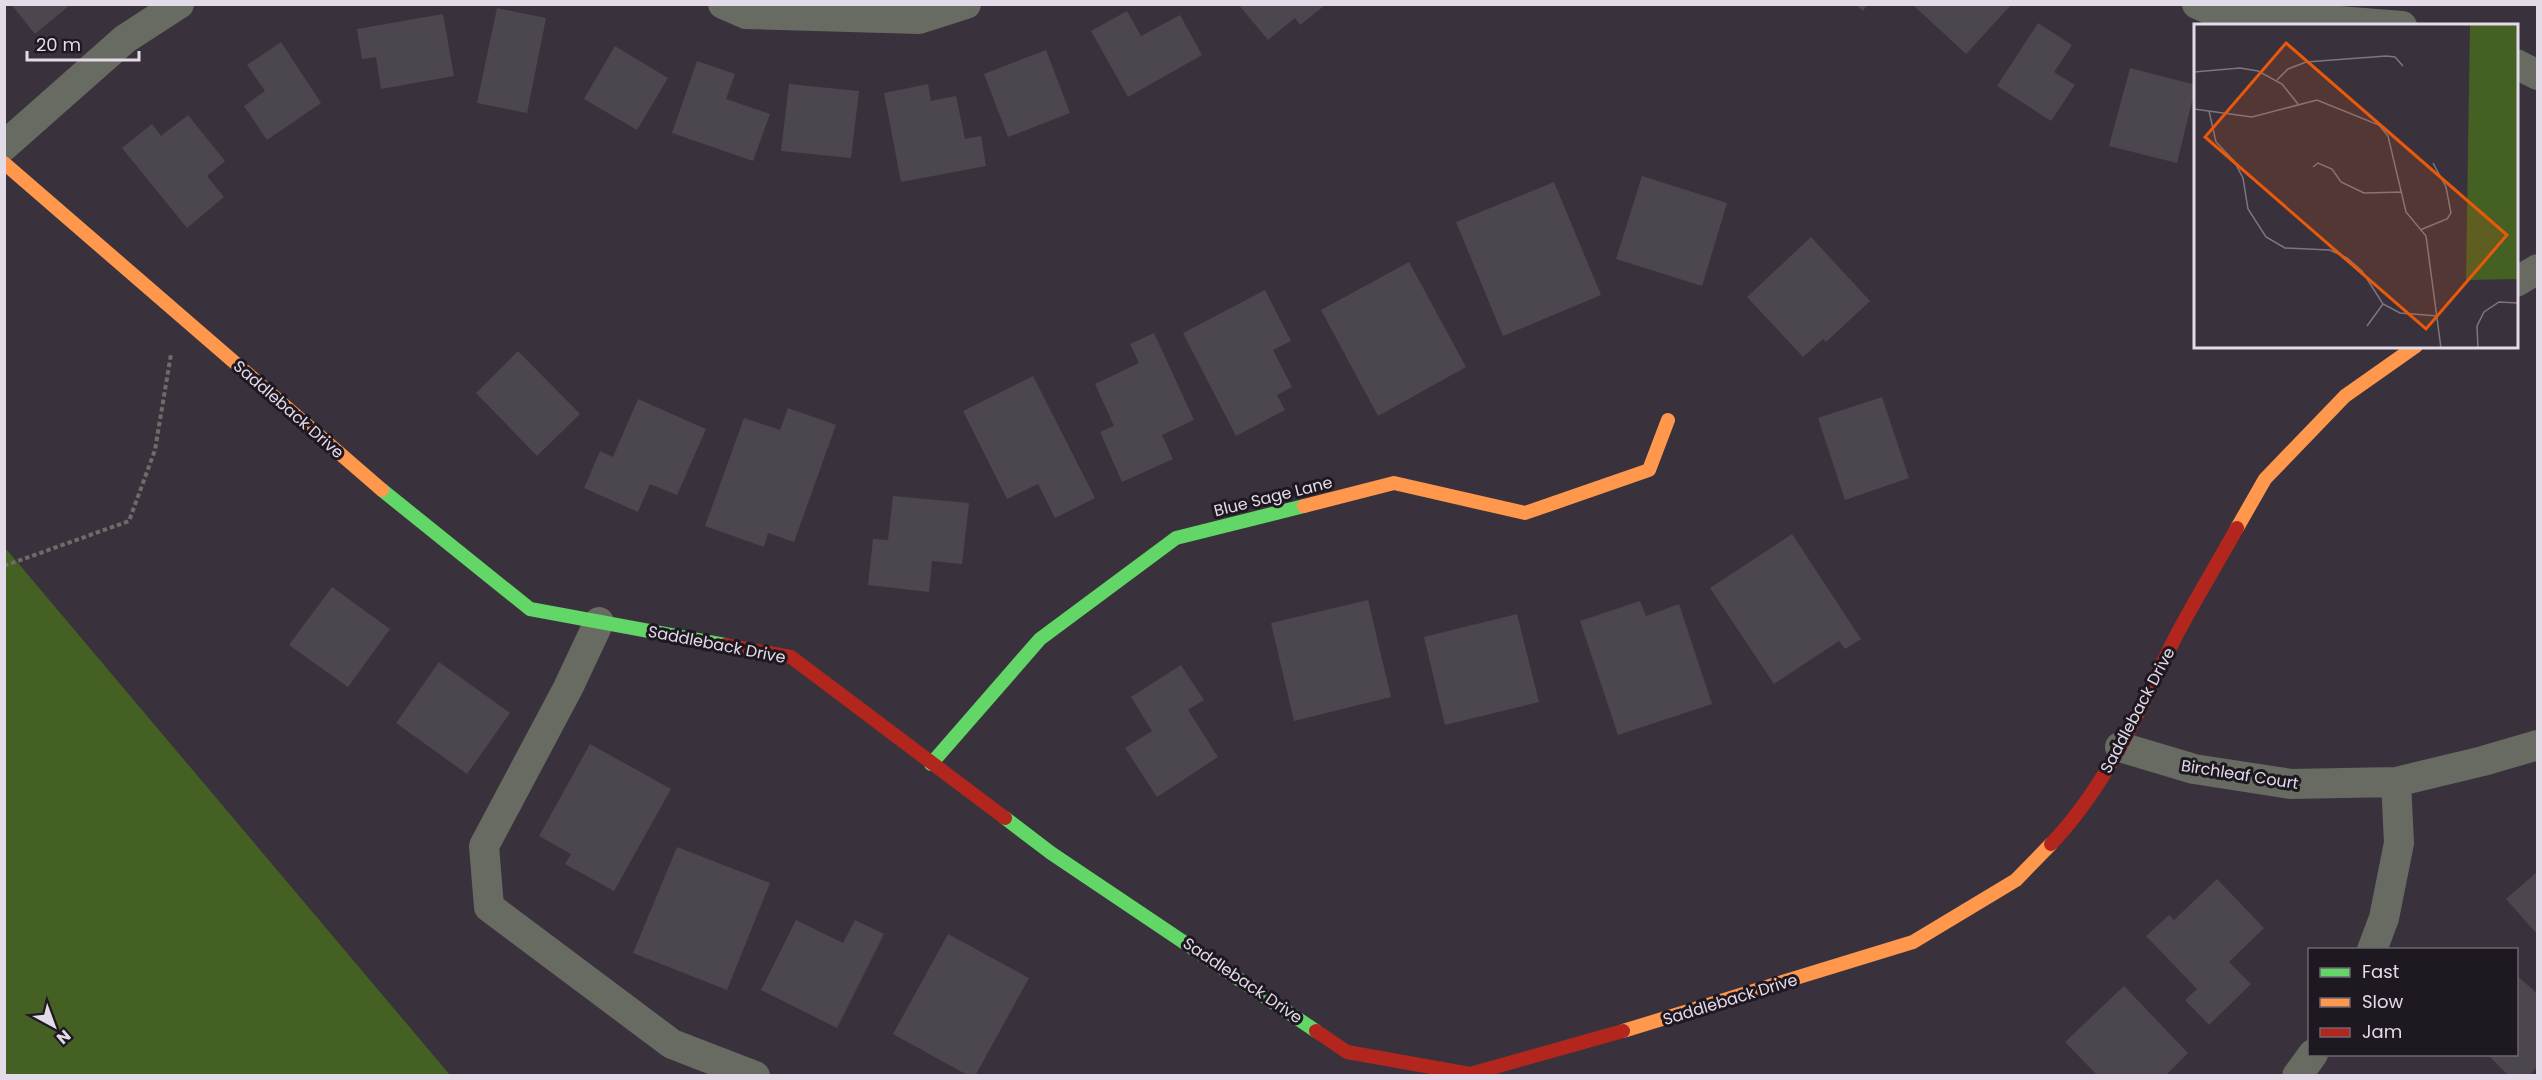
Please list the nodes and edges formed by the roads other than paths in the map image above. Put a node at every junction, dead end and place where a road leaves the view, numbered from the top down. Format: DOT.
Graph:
graph roads {
  1 [pos="179,4"];
  2 [pos="723,4"];
  3 [pos="966,4"];
  4 [pos="2197,4"];
  5 [pos="2378,24"];
  6 [pos="2518,65"];
  7 [pos="2538,75"];
  8 [pos="4,146"];
  9 [pos="4,163"];
  10 [pos="2538,269"];
  11 [pos="2518,281"];
  12 [pos="2413,348"];
  13 [pos="1668,420"];
  14 [pos="599,622"];
  15 [pos="2538,745"];
  16 [pos="2121,747"];
  17 [pos="932,764"];
  18 [pos="2396,782"];
  19 [pos="2373,948"];
  20 [pos="2312,1056"];
  21 [pos="756,1076"];
  22 [pos="2297,1076"];
  1 -- 8 [label="street"];
  2 -- 3 [label="street"];
  4 -- 5 [label="street"];
  6 -- 7 [label="street"];
  9 -- 14 [label="street, Saddleback Drive"];
  10 -- 11 [label="street"];
  12 -- 16 [label="street, Saddleback Drive"];
  13 -- 17 [label="street, Blue Sage Lane"];
  14 -- 17 [label="street, Saddleback Drive"];
  14 -- 21 [label="street"];
  15 -- 18 [label="street, Birchleaf Court"];
  16 -- 17 [label="street, Saddleback Drive"];
  16 -- 18 [label="street, Birchleaf Court"];
  18 -- 19 [label="street"];
  20 -- 22 [label="street"];
}
